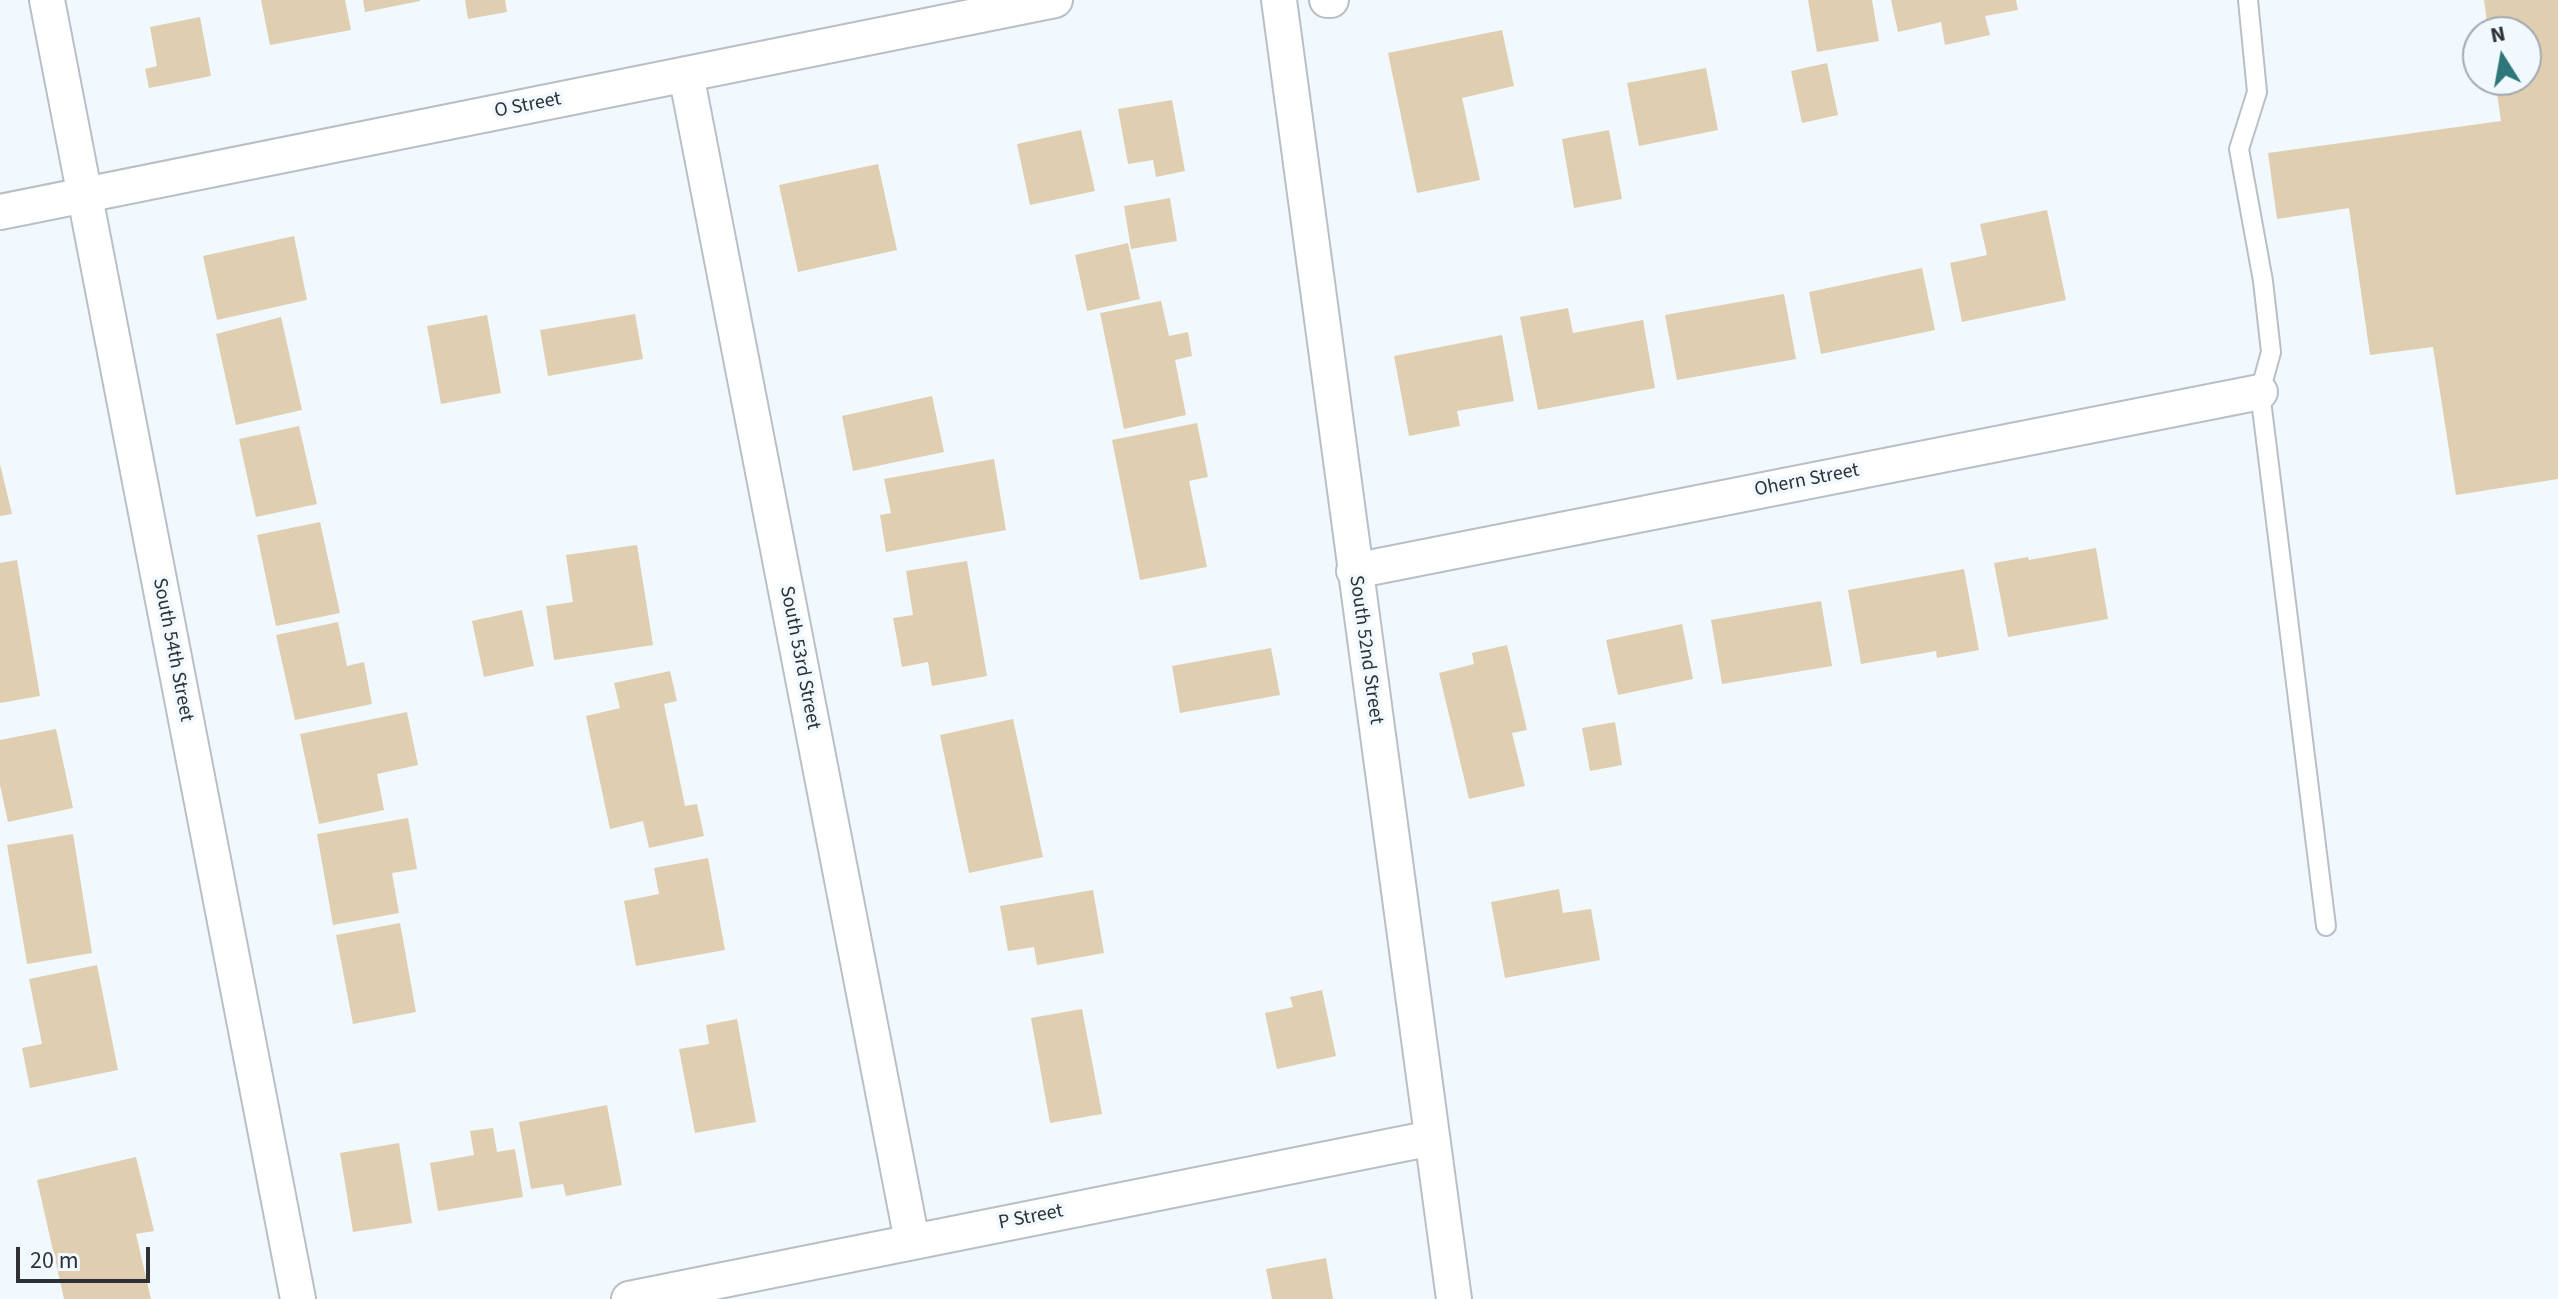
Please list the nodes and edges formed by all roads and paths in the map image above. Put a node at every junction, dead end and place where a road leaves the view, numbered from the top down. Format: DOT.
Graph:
graph roads {
  1 [pos="47,0"];
  2 [pos="1055,0"];
  3 [pos="1279,0"];
  4 [pos="2248,0"];
  5 [pos="686,74"];
  6 [pos="84,194"];
  7 [pos="0,212"];
  8 [pos="2260,392"];
  9 [pos="1354,571"];
  10 [pos="2326,926"];
  11 [pos="1432,1138"];
  12 [pos="912,1241"];
  13 [pos="298,1299"];
  14 [pos="629,1299"];
  15 [pos="1454,1299"];
  1 -- 6 [label="street, South 54th Street"];
  2 -- 5 [label="street, O Street"];
  3 -- 9 [label="street, South 52nd Street"];
  4 -- 8 [label="lane"];
  5 -- 6 [label="street, O Street"];
  5 -- 12 [label="street, South 53rd Street"];
  6 -- 7 [label="street, O Street"];
  6 -- 13 [label="street, South 54th Street"];
  8 -- 9 [label="street, Ohern Street"];
  8 -- 10 [label="lane"];
  9 -- 11 [label="street, South 52nd Street"];
  11 -- 12 [label="street, P Street"];
  11 -- 15 [label="street, South 52nd Street"];
  12 -- 14 [label="street, P Street"];
}
